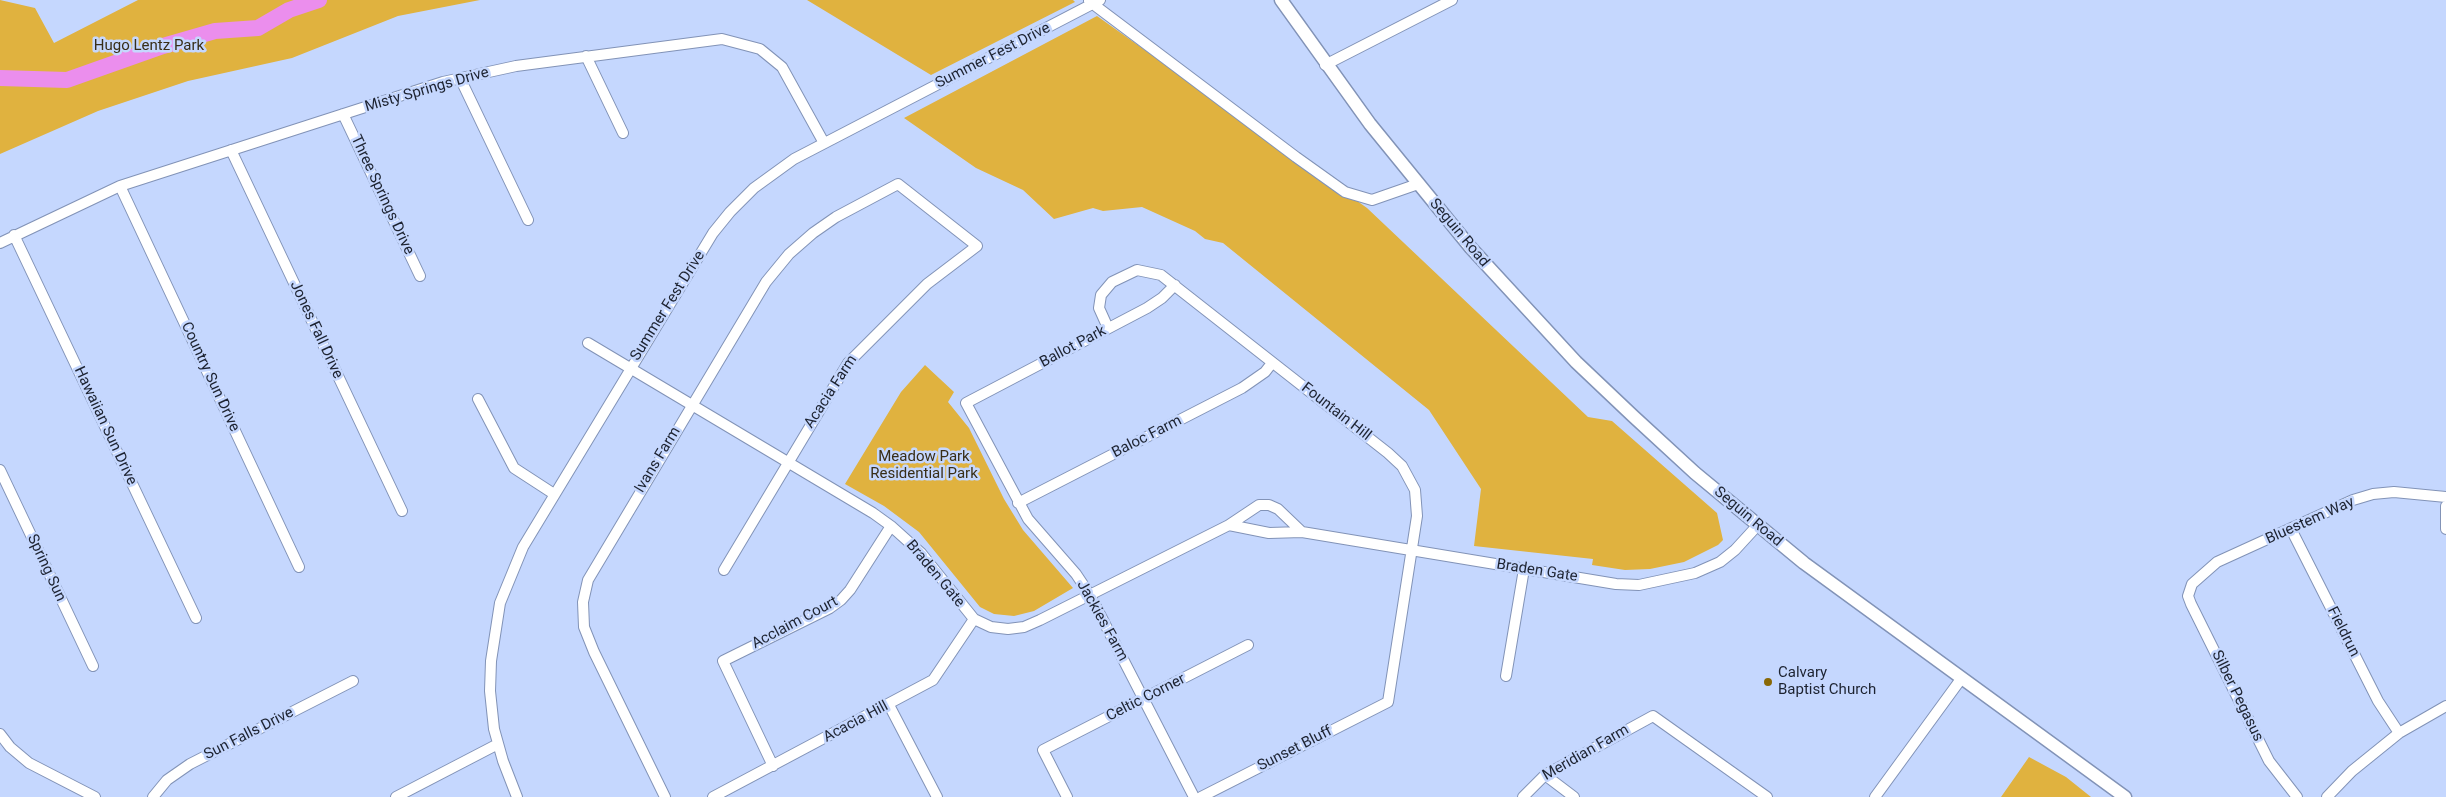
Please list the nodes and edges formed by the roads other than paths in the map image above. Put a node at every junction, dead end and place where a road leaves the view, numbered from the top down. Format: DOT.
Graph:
graph roads {
  1 [pos="1280,0"];
  2 [pos="1452,0"];
  3 [pos="1093,1"];
  4 [pos="586,56"];
  5 [pos="1326,65"];
  6 [pos="460,78"];
  7 [pos="343,114"];
  8 [pos="623,133"];
  9 [pos="824,143"];
  10 [pos="231,150"];
  11 [pos="1418,184"];
  12 [pos="120,186"];
  13 [pos="528,220"];
  14 [pos="14,235"];
  15 [pos="0,243"];
  16 [pos="977,246"];
  17 [pos="420,276"];
  18 [pos="1175,285"];
  19 [pos="1108,328"];
  20 [pos="588,343"];
  21 [pos="1272,363"];
  22 [pos="630,368"];
  23 [pos="478,399"];
  24 [pos="966,403"];
  25 [pos="692,404"];
  26 [pos="787,462"];
  27 [pos="0,470"];
  28 [pos="554,494"];
  29 [pos="2446,497"];
  30 [pos="1018,503"];
  31 [pos="2446,506"];
  32 [pos="402,511"];
  33 [pos="1229,525"];
  34 [pos="891,526"];
  35 [pos="1757,526"];
  36 [pos="2291,529"];
  37 [pos="2446,529"];
  38 [pos="1302,532"];
  39 [pos="1411,551"];
  40 [pos="299,567"];
  41 [pos="1524,569"];
  42 [pos="724,570"];
  43 [pos="2189,590"];
  44 [pos="1090,595"];
  45 [pos="196,618"];
  46 [pos="974,619"];
  47 [pos="1248,645"];
  48 [pos="93,666"];
  49 [pos="1506,676"];
  50 [pos="1961,679"];
  51 [pos="353,681"];
  52 [pos="1144,699"];
  53 [pos="1388,702"];
  54 [pos="889,705"];
  55 [pos="2446,706"];
  56 [pos="2399,733"];
  57 [pos="0,734"];
  58 [pos="498,744"];
  59 [pos="773,766"];
  60 [pos="1545,774"];
  61 [pos="95,797"];
  62 [pos="153,797"];
  63 [pos="396,797"];
  64 [pos="517,797"];
  65 [pos="665,797"];
  66 [pos="713,797"];
  67 [pos="937,797"];
  68 [pos="1067,797"];
  69 [pos="1194,797"];
  70 [pos="1201,797"];
  71 [pos="1523,797"];
  72 [pos="1574,797"];
  73 [pos="1767,797"];
  74 [pos="1875,797"];
  75 [pos="2124,797"];
  76 [pos="2297,797"];
  77 [pos="2327,797"];
  1 -- 5 [label="main road, Seguin Road"];
  2 -- 5 [label="street"];
  3 -- 9 [label="street, Summer Fest Drive"];
  3 -- 11 [label="street, Seguin Road"];
  4 -- 6 [label="street, Misty Springs Drive"];
  4 -- 8 [label="street"];
  4 -- 9 [label="street, Misty Springs Drive"];
  5 -- 11 [label="main road, Seguin Road"];
  6 -- 7 [label="street, Misty Springs Drive"];
  6 -- 13 [label="street"];
  7 -- 10 [label="street, Misty Springs Drive"];
  7 -- 17 [label="street, Three Springs Drive"];
  9 -- 22 [label="street, Summer Fest Drive"];
  10 -- 12 [label="street, Misty Springs Drive"];
  10 -- 32 [label="street, Jones Fall Drive"];
  11 -- 35 [label="main road, Seguin Road"];
  12 -- 14 [label="street, Misty Springs Drive"];
  12 -- 40 [label="street, Country Sun Drive"];
  14 -- 15 [label="street, Misty Springs Drive"];
  14 -- 45 [label="street, Hawaiian Sun Drive"];
  16 -- 25 [label="street, Ivans Farm"];
  16 -- 26 [label="street, Acacia Farm"];
  18 -- 19 [label="street, Ballot Park"];
  18 -- 19 [label="street, Fountain Hill"];
  18 -- 21 [label="street, Fountain Hill"];
  19 -- 24 [label="street, Ballot Park"];
  20 -- 22 [label="street, Braden Gate"];
  21 -- 30 [label="street, Baloc Farm"];
  21 -- 39 [label="street, Fountain Hill"];
  22 -- 25 [label="street, Braden Gate"];
  22 -- 28 [label="street, Summer Fest Drive"];
  23 -- 28 [label="street"];
  24 -- 30 [label="street, Jackies Farm"];
  25 -- 26 [label="street, Braden Gate"];
  25 -- 65 [label="street, Ivans Farm"];
  26 -- 34 [label="street, Braden Gate"];
  26 -- 42 [label="street, Acacia Farm"];
  27 -- 48 [label="street, Spring Sun"];
  28 -- 58 [label="street, Summer Fest Drive"];
  29 -- 36 [label="street, Bluestem Way"];
  30 -- 44 [label="street, Jackies Farm"];
  31 -- 37 [label="street"];
  33 -- 38 [label="street, Braden Gate"];
  33 -- 38 [label="street, Braden Gate"];
  33 -- 44 [label="street, Braden Gate"];
  34 -- 46 [label="street, Braden Gate"];
  34 -- 59 [label="street, Acclaim Court"];
  35 -- 41 [label="street, Braden Gate"];
  35 -- 50 [label="main road, Seguin Road"];
  36 -- 43 [label="street, Bluestem Way"];
  36 -- 56 [label="street, Fieldrun"];
  38 -- 39 [label="street, Braden Gate"];
  39 -- 41 [label="street, Braden Gate"];
  39 -- 53 [label="street, Fountain Hill"];
  41 -- 49 [label="street"];
  43 -- 76 [label="street, Silber Pegasus"];
  44 -- 46 [label="street, Braden Gate"];
  44 -- 52 [label="street, Jackies Farm"];
  46 -- 54 [label="street, Acacia Hill"];
  47 -- 52 [label="street, Celtic Corner"];
  50 -- 74 [label="street"];
  50 -- 75 [label="main road, Seguin Road"];
  51 -- 62 [label="street, Sun Falls Drive"];
  52 -- 68 [label="street, Celtic Corner"];
  52 -- 69 [label="street, Jackies Farm"];
  53 -- 70 [label="street, Sunset Bluff"];
  54 -- 59 [label="street, Acacia Hill"];
  54 -- 67 [label="street"];
  55 -- 56 [label="street"];
  56 -- 77 [label="street"];
  57 -- 61 [label="street"];
  58 -- 63 [label="street"];
  58 -- 64 [label="street, Summer Fest Drive"];
  59 -- 66 [label="street, Acacia Hill"];
  60 -- 71 [label="street, Meridian Farm"];
  60 -- 72 [label="street"];
  60 -- 73 [label="street, Meridian Farm"];
}
